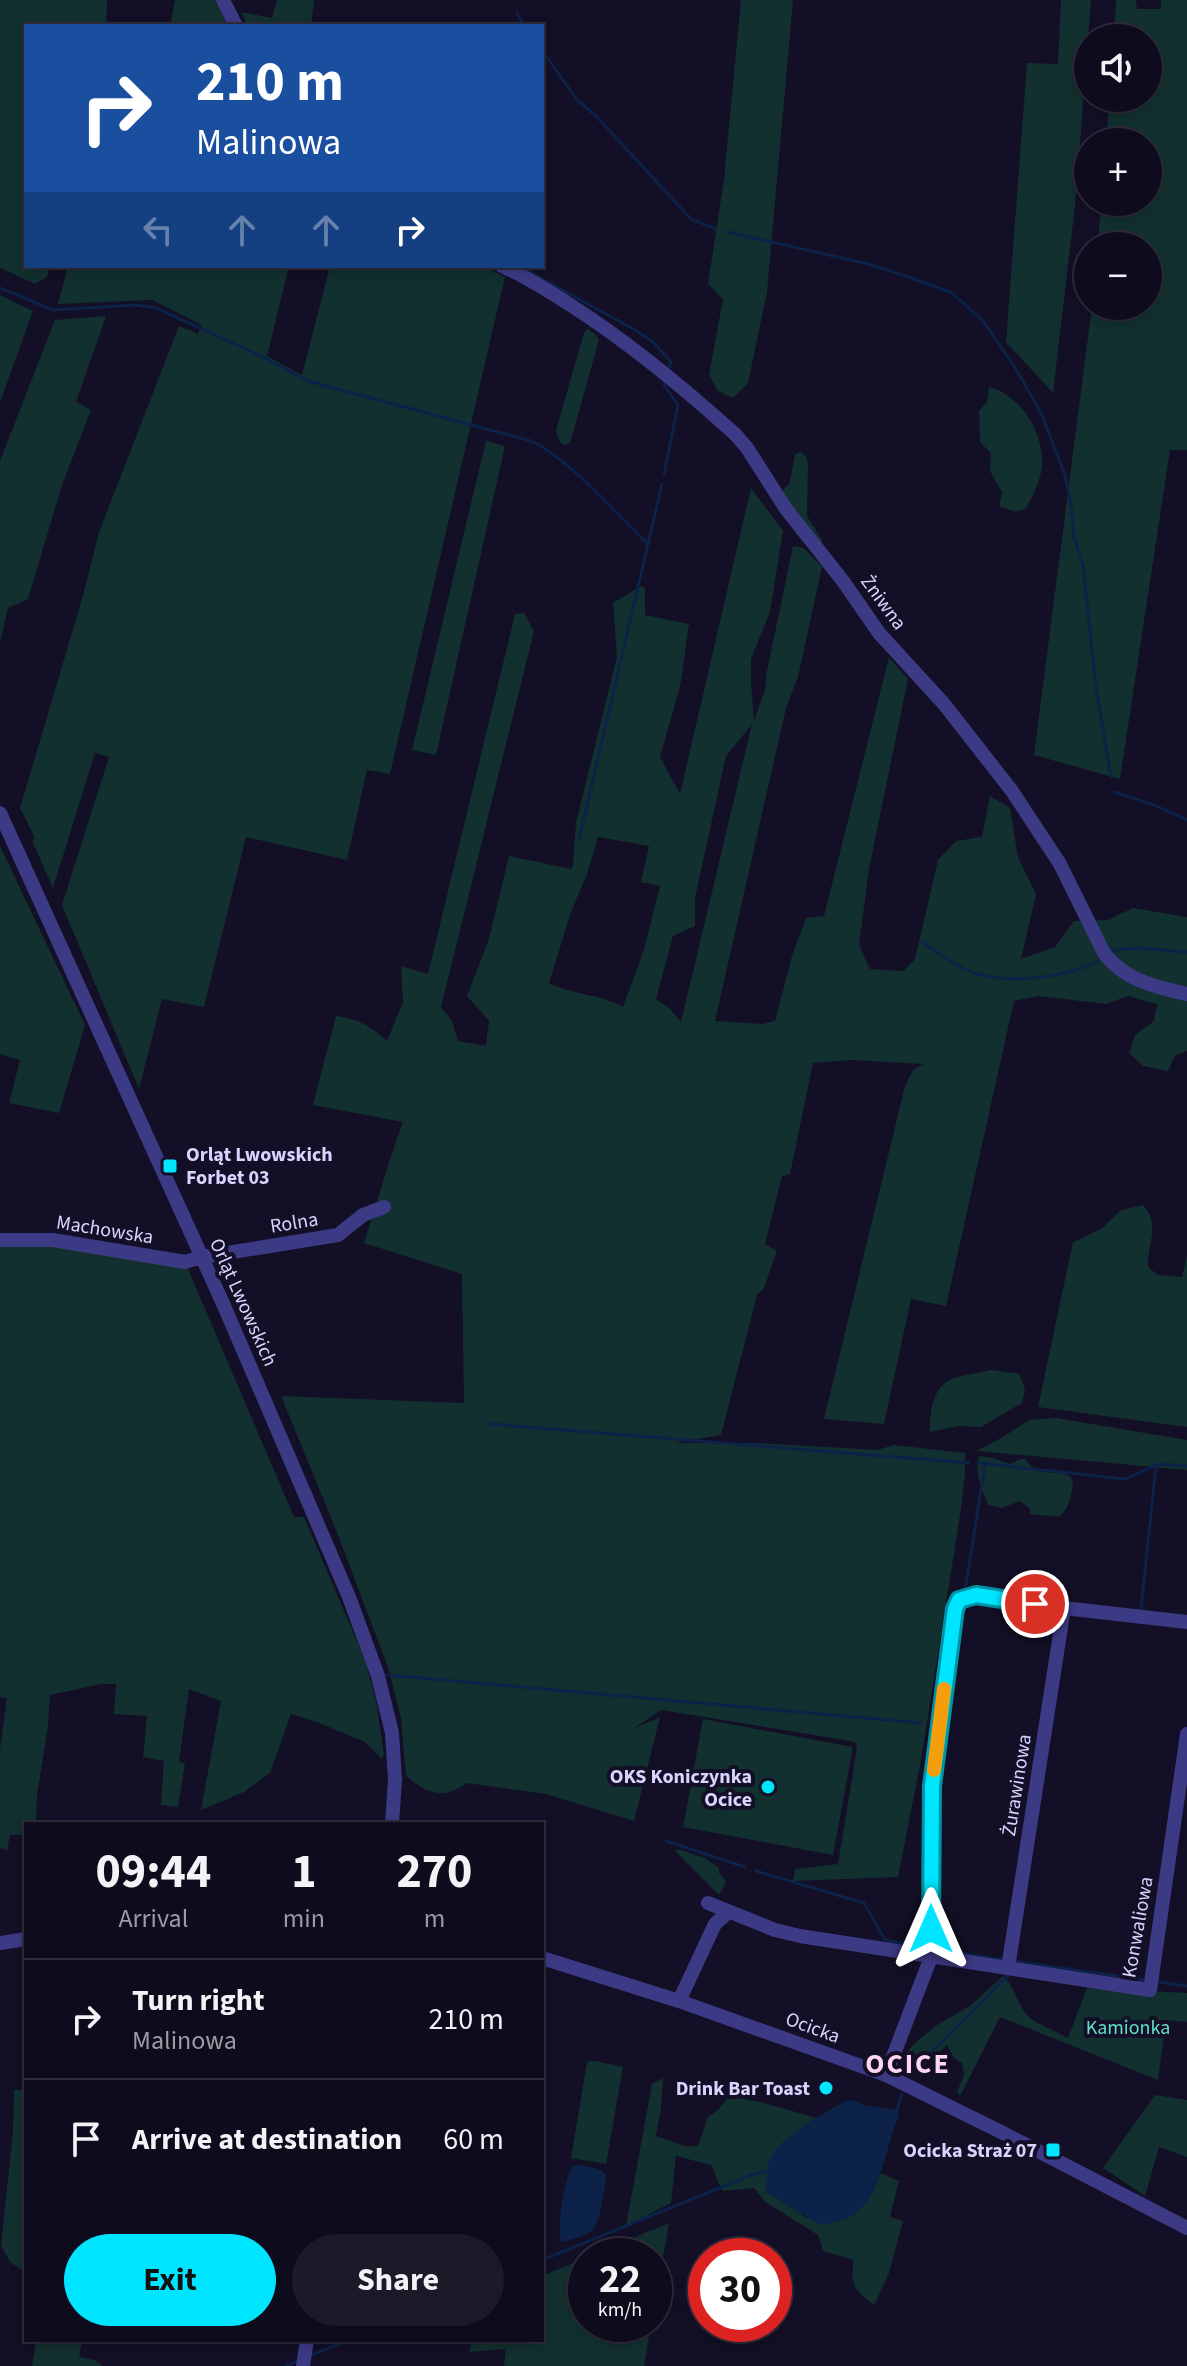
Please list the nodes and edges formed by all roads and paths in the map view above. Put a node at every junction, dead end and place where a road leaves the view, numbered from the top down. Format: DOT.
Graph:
graph roads {
  1 [pos="223,0"];
  2 [pos="235,24"];
  3 [pos="506,268"];
  4 [pos="0,813"];
  5 [pos="1187,994"];
  6 [pos="384,1207"];
  7 [pos="0,1240"];
  8 [pos="202,1257"];
  9 [pos="1064,1608"];
  10 [pos="1187,1622"];
  11 [pos="1187,1734"];
  12 [pos="392,1822"];
  13 [pos="708,1903"];
  14 [pos="728,1912"];
  15 [pos="24,1939"];
  16 [pos="0,1943"];
  17 [pos="931,1957"];
  18 [pos="544,1959"];
  19 [pos="1008,1968"];
  20 [pos="679,2001"];
  21 [pos="886,2075"];
  22 [pos="1187,2228"];
  23 [pos="307,2342"];
  24 [pos="303,2366"];
  1 -- 2 [label="street"];
  3 -- 5 [label="street, Żniwna"];
  4 -- 8 [label="street, Orląt Lwowskich"];
  6 -- 8 [label="street, Rolna"];
  7 -- 8 [label="street, Machowska"];
  8 -- 12 [label="street, Orląt Lwowskich"];
  9 -- 10 [label="street"];
  9 -- 17 [label="street"];
  9 -- 19 [label="street, Żurawinowa"];
  11 -- 19 [label="street, Konwaliowa"];
  13 -- 14 [label="street"];
  14 -- 17 [label="street"];
  14 -- 20 [label="street"];
  15 -- 16 [label="street"];
  17 -- 19 [label="street"];
  17 -- 21 [label="street"];
  18 -- 20 [label="street, Ocicka"];
  20 -- 21 [label="street, Ocicka"];
  21 -- 22 [label="street, Ocicka"];
  23 -- 24 [label="street"];
}
